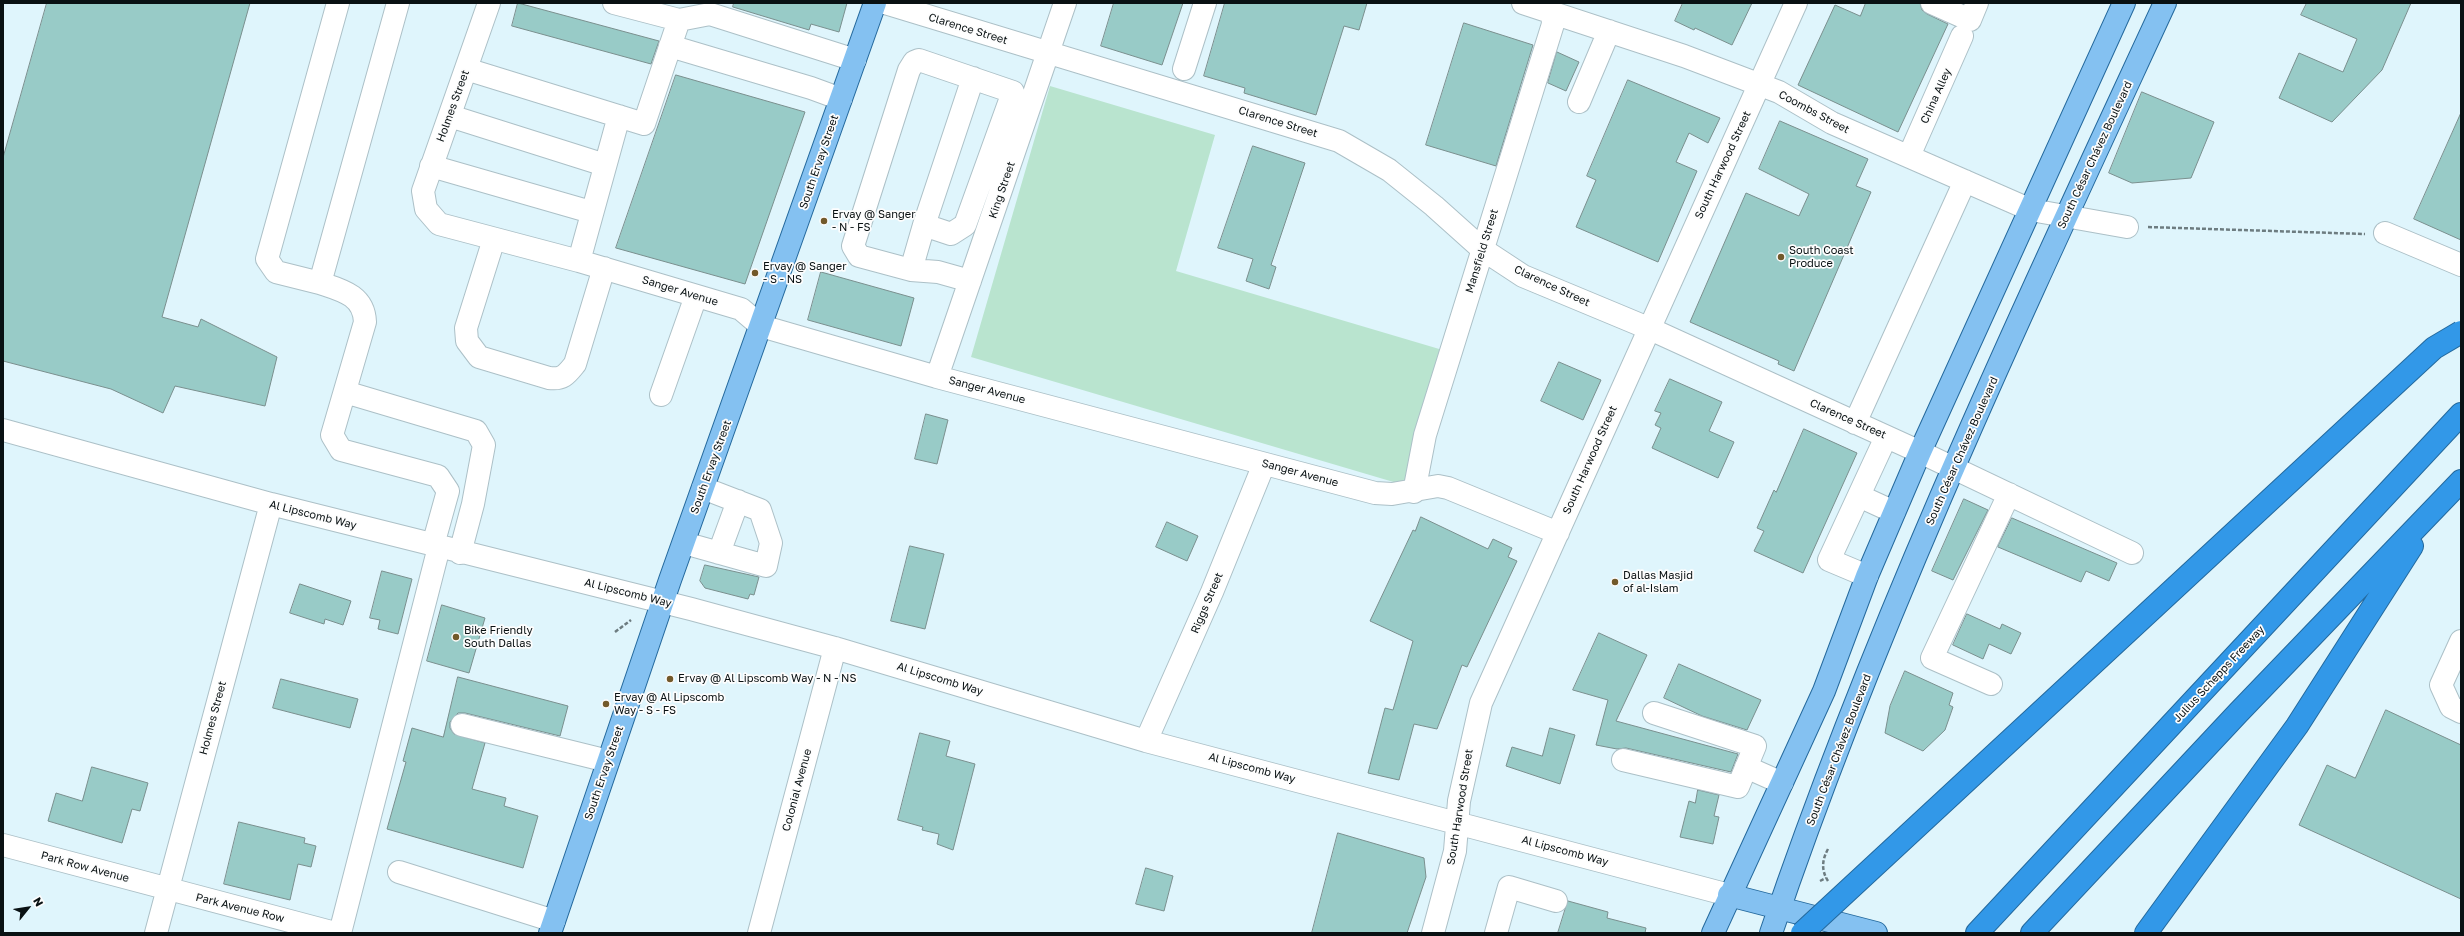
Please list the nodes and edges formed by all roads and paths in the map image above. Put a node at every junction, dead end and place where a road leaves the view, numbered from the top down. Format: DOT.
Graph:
graph roads {
  1 [pos="338,3"];
  2 [pos="398,3"];
  3 [pos="489,3"];
  4 [pos="614,3"];
  5 [pos="875,3"];
  6 [pos="885,3"];
  7 [pos="1065,3"];
  8 [pos="1205,3"];
  9 [pos="1523,3"];
  10 [pos="1796,3"];
  11 [pos="1932,3"];
  12 [pos="1977,3"];
  13 [pos="2124,3"];
  14 [pos="2165,3"];
  15 [pos="1552,12"];
  16 [pos="679,20"];
  17 [pos="1609,31"];
  18 [pos="1962,36"];
  19 [pos="670,46"];
  20 [pos="1049,54"];
  21 [pos="855,60"];
  22 [pos="466,69"];
  23 [pos="1184,69"];
  24 [pos="973,78"];
  25 [pos="1759,86"];
  26 [pos="841,99"];
  27 [pos="1579,102"];
  28 [pos="450,116"];
  29 [pos="619,116"];
  30 [pos="1909,156"];
  31 [pos="605,165"];
  32 [pos="431,166"];
  33 [pos="1965,181"];
  34 [pos="426,209"];
  35 [pos="2031,210"];
  36 [pos="591,212"];
  37 [pos="2066,216"];
  38 [pos="924,225"];
  39 [pos="2127,227"];
  40 [pos="2385,233"];
  41 [pos="494,238"];
  42 [pos="1482,250"];
  43 [pos="579,261"];
  44 [pos="2461,265"];
  45 [pos="604,268"];
  46 [pos="911,270"];
  47 [pos="970,281"];
  48 [pos="320,283"];
  49 [pos="696,296"];
  50 [pos="761,326"];
  51 [pos="1648,328"];
  52 [pos="2461,332"];
  53 [pos="937,377"];
  54 [pos="345,392"];
  55 [pos="661,395"];
  56 [pos="2461,414"];
  57 [pos="1855,423"];
  58 [pos="3,430"];
  59 [pos="1886,437"];
  60 [pos="1920,452"];
  61 [pos="1264,464"];
  62 [pos="1954,469"];
  63 [pos="2461,481"];
  64 [pos="703,488"];
  65 [pos="1414,492"];
  66 [pos="2009,494"];
  67 [pos="1859,496"];
  68 [pos="738,502"];
  69 [pos="271,504"];
  70 [pos="2437,506"];
  71 [pos="1894,512"];
  72 [pos="1558,533"];
  73 [pos="684,543"];
  74 [pos="436,546"];
  75 [pos="460,553"];
  76 [pos="719,553"];
  77 [pos="2132,553"];
  78 [pos="1867,576"];
  79 [pos="663,602"];
  80 [pos="631,620"];
  81 [pos="615,632"];
  82 [pos="2461,641"];
  83 [pos="835,648"];
  84 [pos="1991,684"];
  85 [pos="2461,712"];
  86 [pos="1654,713"];
  87 [pos="462,725"];
  88 [pos="1146,741"];
  89 [pos="1624,760"];
  90 [pos="608,761"];
  91 [pos="1746,767"];
  92 [pos="1782,783"];
  93 [pos="1457,822"];
  94 [pos="3,846"];
  95 [pos="1828,849"];
  96 [pos="399,872"];
  97 [pos="1826,878"];
  98 [pos="1820,881"];
  99 [pos="1830,884"];
  100 [pos="167,890"];
  101 [pos="1729,895"];
  102 [pos="1556,901"];
  103 [pos="1780,907"];
  104 [pos="552,927"];
  105 [pos="156,933"];
  106 [pos="335,933"];
  107 [pos="340,933"];
  108 [pos="759,933"];
  109 [pos="1433,933"];
  110 [pos="1496,933"];
  111 [pos="1712,933"];
  112 [pos="1771,933"];
  113 [pos="1802,933"];
  114 [pos="1876,933"];
  115 [pos="1977,933"];
  116 [pos="2032,933"];
  117 [pos="2146,933"];
  1 -- 48 [label="street"];
  2 -- 48 [label="street"];
  3 -- 22 [label="street, Holmes Street"];
  4 -- 16 [label="street"];
  5 -- 21 [label="main road, South Ervay Street"];
  6 -- 20 [label="street, Clarence Street"];
  7 -- 20 [label="street, King Street"];
  8 -- 23 [label="street"];
  9 -- 15 [label="street, Coombs Street"];
  10 -- 25 [label="street, South Harwood Street"];
  11 -- 12 [label="street"];
  13 -- 35 [label="main road"];
  14 -- 37 [label="main road, South César Chávez Boulevard"];
  15 -- 17 [label="street, Coombs Street"];
  15 -- 42 [label="street, Mansfield Street"];
  16 -- 19 [label="street"];
  16 -- 21 [label="street"];
  17 -- 25 [label="street, Coombs Street"];
  17 -- 27 [label="street"];
  18 -- 30 [label="street, China Alley"];
  19 -- 26 [label="street"];
  19 -- 29 [label="street"];
  20 -- 42 [label="street, Clarence Street"];
  20 -- 47 [label="street, King Street"];
  21 -- 26 [label="main road, South Ervay Street"];
  22 -- 28 [label="street, Holmes Street"];
  22 -- 29 [label="street"];
  24 -- 38 [label="street"];
  24 -- 38 [label="street"];
  24 -- 46 [label="street"];
  25 -- 30 [label="street, Coombs Street"];
  25 -- 51 [label="street, South Harwood Street"];
  26 -- 50 [label="main road, South Ervay Street"];
  28 -- 31 [label="street"];
  28 -- 32 [label="street, Holmes Street"];
  29 -- 31 [label="street"];
  30 -- 33 [label="street, Coombs Street"];
  31 -- 36 [label="street"];
  32 -- 34 [label="street, Holmes Street"];
  32 -- 36 [label="street"];
  33 -- 35 [label="street, Coombs Street"];
  33 -- 57 [label="street"];
  34 -- 41 [label="street, Sanger Avenue"];
  35 -- 37 [label="street, Coombs Street"];
  35 -- 60 [label="main road"];
  36 -- 43 [label="street"];
  37 -- 39 [label="street, Coombs Street"];
  37 -- 62 [label="main road, South César Chávez Boulevard"];
  38 -- 46 [label="street"];
  39 -- 40 [label="path"];
  40 -- 44 [label="street"];
  41 -- 43 [label="street, Sanger Avenue"];
  41 -- 45 [label="street"];
  42 -- 51 [label="street, Clarence Street"];
  42 -- 65 [label="street, Mansfield Street"];
  43 -- 45 [label="street, Sanger Avenue"];
  45 -- 49 [label="street, Sanger Avenue"];
  46 -- 47 [label="street"];
  47 -- 53 [label="street, King Street"];
  48 -- 54 [label="street"];
  49 -- 50 [label="street, Sanger Avenue"];
  49 -- 55 [label="street"];
  50 -- 53 [label="street, Sanger Avenue"];
  50 -- 64 [label="main road, South Ervay Street"];
  51 -- 57 [label="street, Clarence Street"];
  51 -- 72 [label="street, South Harwood Street"];
  52 -- 113 [label="highway, bridge"];
  53 -- 61 [label="street, Sanger Avenue"];
  54 -- 74 [label="street"];
  54 -- 75 [label="street"];
  56 -- 115 [label="highway, Julius Schepps Freeway"];
  57 -- 59 [label="street, Clarence Street"];
  58 -- 69 [label="street, Al Lipscomb Way"];
  59 -- 60 [label="street, Clarence Street"];
  59 -- 67 [label="street"];
  60 -- 62 [label="street, Clarence Street"];
  60 -- 71 [label="main road"];
  61 -- 65 [label="street, Sanger Avenue"];
  61 -- 88 [label="street, Riggs Street"];
  62 -- 66 [label="street, Clarence Street"];
  62 -- 103 [label="main road, South César Chávez Boulevard"];
  63 -- 70 [label="highway"];
  64 -- 68 [label="street"];
  64 -- 73 [label="main road, South Ervay Street"];
  65 -- 72 [label="street, Sanger Avenue"];
  66 -- 77 [label="street, Clarence Street"];
  66 -- 84 [label="street"];
  67 -- 71 [label="street"];
  67 -- 78 [label="street"];
  68 -- 76 [label="street"];
  68 -- 76 [label="street"];
  69 -- 74 [label="street, Al Lipscomb Way"];
  69 -- 100 [label="street, Holmes Street"];
  70 -- 116 [label="highway"];
  70 -- 117 [label="highway"];
  71 -- 78 [label="main road"];
  72 -- 93 [label="street, South Harwood Street"];
  73 -- 76 [label="street"];
  73 -- 79 [label="main road, South Ervay Street"];
  74 -- 75 [label="street, Al Lipscomb Way"];
  74 -- 107 [label="street"];
  75 -- 79 [label="street, Al Lipscomb Way"];
  78 -- 92 [label="main road"];
  79 -- 83 [label="street, Al Lipscomb Way"];
  79 -- 90 [label="main road, South Ervay Street"];
  80 -- 81 [label="path"];
  82 -- 85 [label="street"];
  83 -- 88 [label="street, Al Lipscomb Way"];
  83 -- 108 [label="street, Colonial Avenue"];
  86 -- 91 [label="street"];
  87 -- 90 [label="street"];
  88 -- 93 [label="street, Al Lipscomb Way"];
  89 -- 91 [label="street"];
  90 -- 104 [label="main road, South Ervay Street"];
  91 -- 92 [label="street"];
  92 -- 101 [label="main road"];
  93 -- 101 [label="street, Al Lipscomb Way"];
  93 -- 109 [label="street, South Harwood Street"];
  94 -- 100 [label="street, Park Row Avenue"];
  95 -- 97 [label="path"];
  96 -- 104 [label="street"];
  97 -- 98 [label="path"];
  97 -- 99 [label="path"];
  100 -- 105 [label="street, Holmes Street"];
  100 -- 106 [label="street, Park Avenue Row"];
  101 -- 103 [label="main road, Al Lipscomb Way"];
  101 -- 111 [label="main road"];
  102 -- 110 [label="street"];
  103 -- 112 [label="main road, South César Chávez Boulevard"];
  103 -- 114 [label="main road, Al Lipscomb Way"];
}
